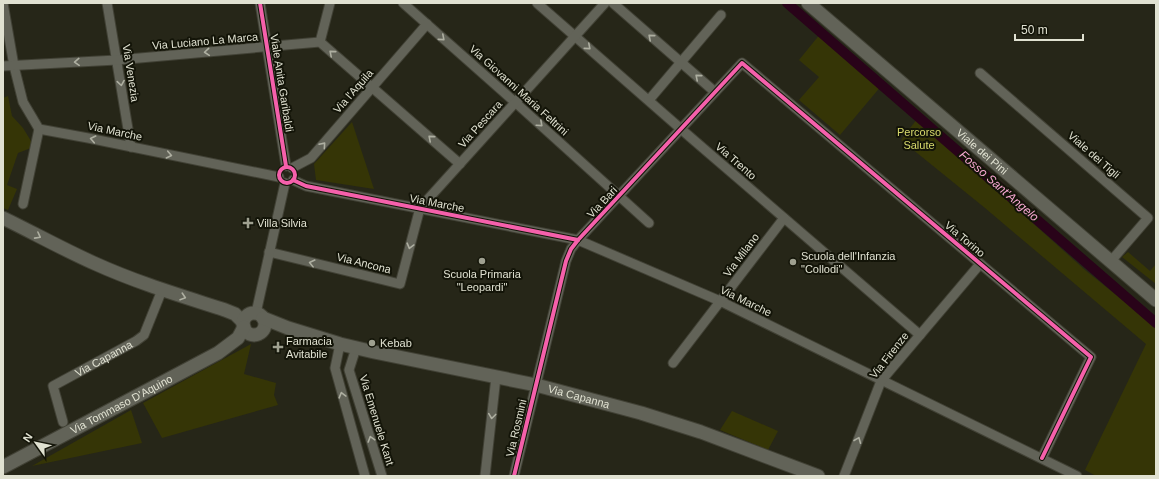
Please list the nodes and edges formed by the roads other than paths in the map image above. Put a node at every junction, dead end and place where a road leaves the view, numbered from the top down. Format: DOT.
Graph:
graph roads {
  1 [pos="3,3"];
  2 [pos="107,3"];
  3 [pos="260,3"];
  4 [pos="330,3"];
  5 [pos="403,3"];
  6 [pos="537,3"];
  7 [pos="605,3"];
  8 [pos="613,3"];
  9 [pos="808,3"];
  10 [pos="721,15"];
  11 [pos="427,24"];
  12 [pos="576,36"];
  13 [pos="320,42"];
  14 [pos="267,47"];
  15 [pos="117,60"];
  16 [pos="681,62"];
  17 [pos="742,64"];
  18 [pos="3,66"];
  19 [pos="14,66"];
  20 [pos="980,73"];
  21 [pos="372,88"];
  22 [pos="715,92"];
  23 [pos="649,100"];
  24 [pos="516,103"];
  25 [pos="39,129"];
  26 [pos="681,130"];
  27 [pos="131,147"];
  28 [pos="460,164"];
  29 [pos="289,167"];
  30 [pos="286,180"];
  31 [pos="619,196"];
  32 [pos="23,204"];
  33 [pos="420,208"];
  34 [pos="3,218"];
  35 [pos="784,218"];
  36 [pos="649,224"];
  37 [pos="578,240"];
  38 [pos="269,252"];
  39 [pos="1111,261"];
  40 [pos="980,264"];
  41 [pos="162,290"];
  42 [pos="1156,300"];
  43 [pos="720,301"];
  44 [pos="243,324"];
  45 [pos="259,324"];
  46 [pos="920,335"];
  47 [pos="340,344"];
  48 [pos="356,348"];
  49 [pos="218,353"];
  50 [pos="673,363"];
  51 [pos="496,377"];
  52 [pos="881,381"];
  53 [pos="536,385"];
  54 [pos="63,422"];
  55 [pos="1042,458"];
  56 [pos="3,467"];
  57 [pos="365,476"];
  58 [pos="382,476"];
  59 [pos="484,476"];
  60 [pos="514,476"];
  61 [pos="816,476"];
  62 [pos="844,476"];
  63 [pos="1077,476"];
  1 -- 19 [label="street"];
  2 -- 15 [label="street, Via Venezia"];
  3 -- 14 [label="street, Viale Anita Garibaldi"];
  4 -- 13 [label="street"];
  5 -- 11 [label="street, Via Giovanni Maria Feltrini"];
  6 -- 12 [label="street, Via Trento"];
  7 -- 12 [label="street, Via Pescara"];
  16 -- 8 [label="street, one-way"];
  9 -- 39 [label="main road, Viale dei Pini"];
  10 -- 16 [label="street"];
  11 -- 21 [label="street, Via l'Aquila"];
  11 -- 24 [label="street, Via Giovanni Maria Feltrini, one-way"];
  12 -- 23 [label="street, Via Trento, one-way"];
  12 -- 24 [label="street, Via Pescara"];
  13 -- 14 [label="street, Via Luciano La Marca"];
  21 -- 13 [label="street, one-way"];
  14 -- 15 [label="street, Via Luciano La Marca, one-way"];
  14 -- 29 [label="street, Viale Anita Garibaldi"];
  15 -- 19 [label="street, Via Luciano La Marca, one-way"];
  15 -- 27 [label="street, Via Venezia, one-way"];
  22 -- 16 [label="street, one-way"];
  16 -- 23 [label="street"];
  17 -- 22 [label="street, Via Bari"];
  17 -- 40 [label="street, Via Torino"];
  18 -- 19 [label="street, Via Luciano La Marca"];
  19 -- 25 [label="street"];
  20 -- 39 [label="street, Viale dei Tigli"];
  28 -- 21 [label="street, one-way"];
  29 -- 21 [label="street, Via l'Aquila, one-way"];
  22 -- 26 [label="street, Via Bari"];
  23 -- 26 [label="street, Via Trento"];
  24 -- 28 [label="street, Via Pescara"];
  24 -- 31 [label="street, Via Giovanni Maria Feltrini, one-way"];
  27 -- 25 [label="street, Via Marche, one-way"];
  25 -- 32 [label="street"];
  26 -- 31 [label="street, Via Bari"];
  26 -- 35 [label="street, Via Trento"];
  27 -- 30 [label="street, Via Marche, one-way"];
  28 -- 33 [label="street, Via Pescara"];
  29 -- 30 [label="street, Viale Anita Garibaldi"];
  29 -- 30 [label="street"];
  30 -- 33 [label="street, Via Marche"];
  30 -- 38 [label="street"];
  31 -- 36 [label="street, Via Giovanni Maria Feltrini"];
  31 -- 37 [label="street, Via Bari"];
  33 -- 37 [label="street, Via Marche"];
  33 -- 38 [label="street, Via Ancona, one-way"];
  34 -- 41 [label="main road, one-way"];
  35 -- 43 [label="street, Via Milano"];
  35 -- 46 [label="street, Via Trento"];
  37 -- 43 [label="street, Via Marche"];
  37 -- 53 [label="street, Via Bari"];
  38 -- 45 [label="street"];
  39 -- 42 [label="main road, Viale dei Pini"];
  40 -- 46 [label="street, Via Firenze"];
  40 -- 55 [label="street, Via Torino"];
  41 -- 44 [label="main road, one-way"];
  41 -- 54 [label="street, Via Capanna"];
  43 -- 50 [label="street, Via Milano"];
  43 -- 52 [label="street, Via Marche"];
  44 -- 45 [label="main road, Via Capanna"];
  44 -- 45 [label="main road"];
  44 -- 49 [label="main road, Via Tommaso D'Aquino"];
  45 -- 47 [label="main road, Via Capanna"];
  45 -- 49 [label="main road, Via Tommaso D'Aquino"];
  46 -- 52 [label="street, Via Firenze"];
  47 -- 48 [label="main road, Via Capanna"];
  57 -- 47 [label="street, one-way"];
  48 -- 51 [label="main road, Via Capanna"];
  58 -- 48 [label="street, Via Emenuele Kant, one-way"];
  49 -- 56 [label="main road, Via Tommaso D'Aquino"];
  51 -- 53 [label="main road, Via Capanna"];
  51 -- 59 [label="street, one-way"];
  52 -- 55 [label="street, Via Marche"];
  62 -- 52 [label="street, Via Firenze, one-way"];
  53 -- 60 [label="street, Via Rosmini"];
  53 -- 61 [label="main road, Via Capanna"];
  55 -- 63 [label="street, Via Marche"];
}
